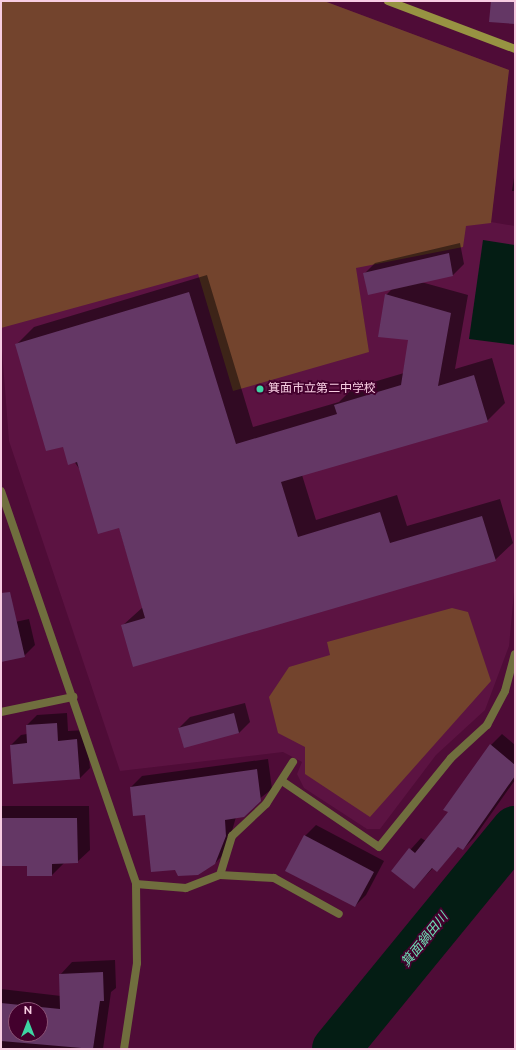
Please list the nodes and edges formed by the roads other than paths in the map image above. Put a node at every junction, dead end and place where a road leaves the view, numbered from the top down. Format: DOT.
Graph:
graph roads {
  1 [pos="388,1"];
  2 [pos="515,49"];
  3 [pos="1,491"];
  4 [pos="515,654"];
  5 [pos="73,697"];
  6 [pos="1,712"];
  7 [pos="293,762"];
  8 [pos="282,781"];
  9 [pos="220,875"];
  10 [pos="136,884"];
  11 [pos="339,914"];
  12 [pos="124,1049"];
  1 -- 2 [label="street"];
  3 -- 5 [label="street"];
  4 -- 8 [label="street"];
  5 -- 6 [label="street"];
  5 -- 10 [label="street"];
  7 -- 8 [label="street"];
  8 -- 9 [label="street"];
  9 -- 10 [label="street"];
  9 -- 11 [label="street"];
  10 -- 12 [label="street"];
}
